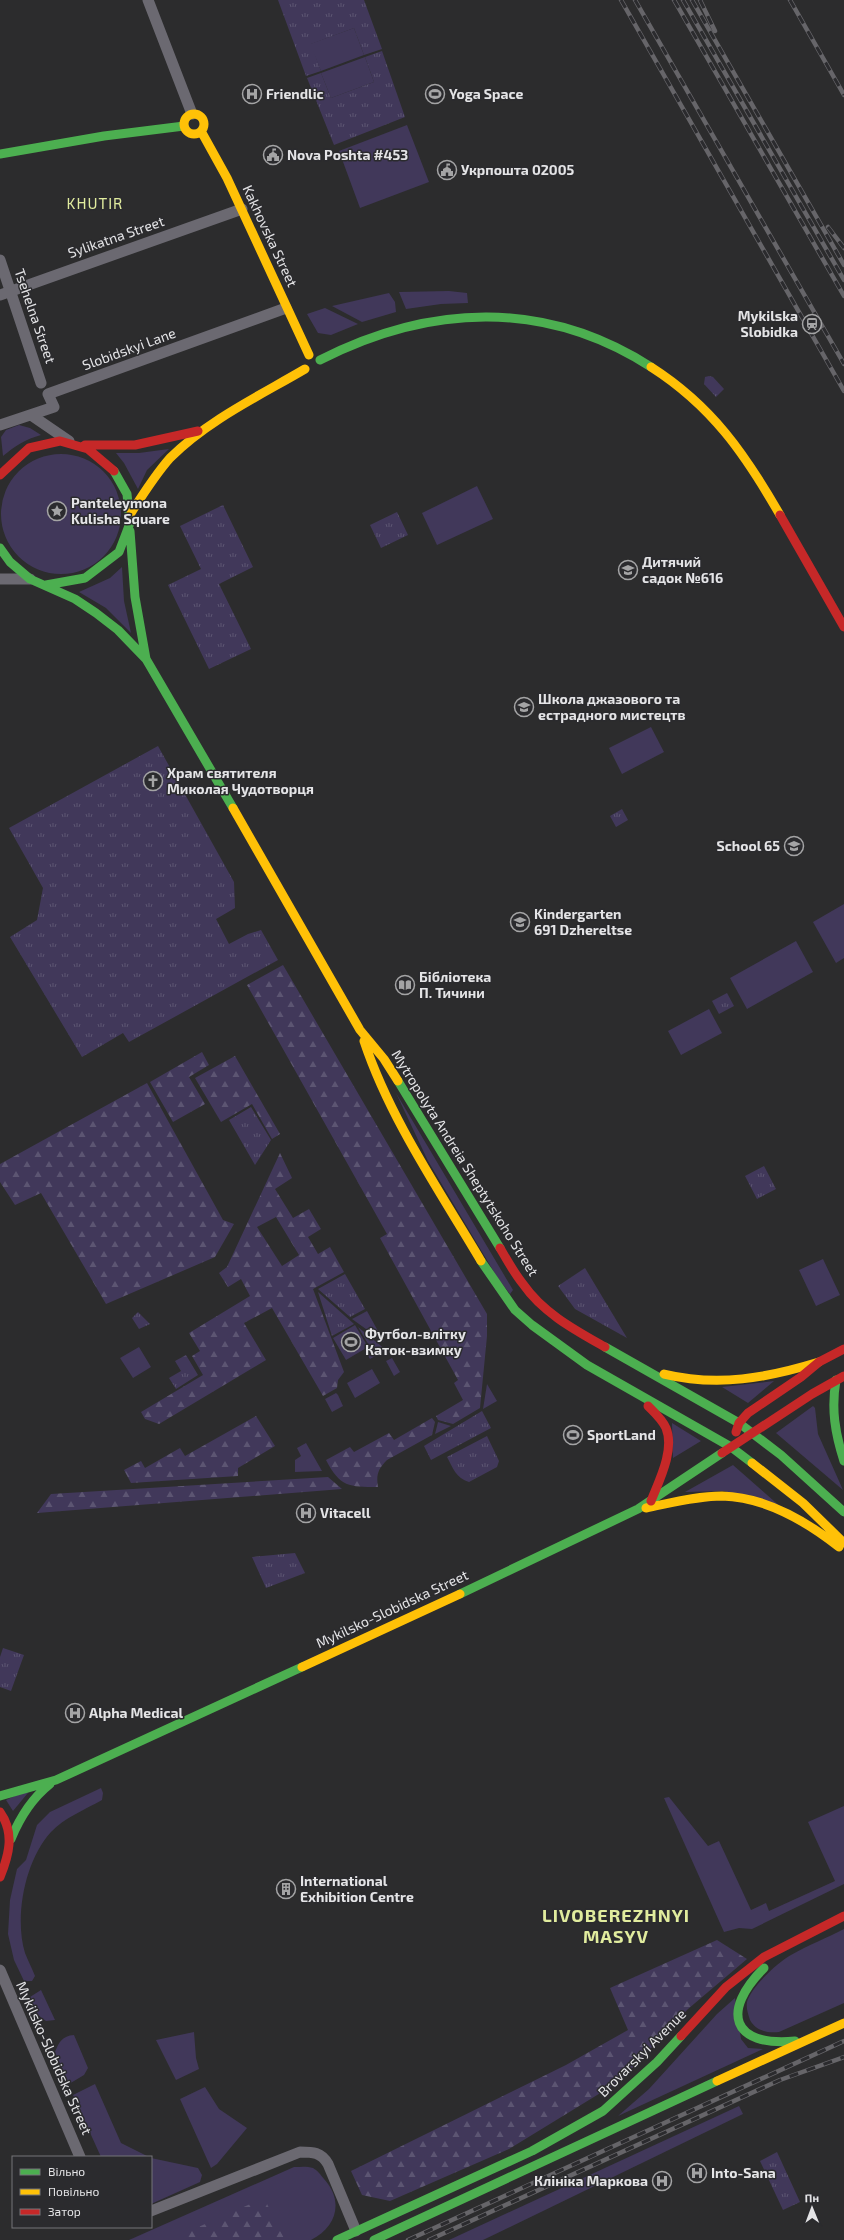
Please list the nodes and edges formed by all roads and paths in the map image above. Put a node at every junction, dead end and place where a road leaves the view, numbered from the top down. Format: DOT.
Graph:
graph roads {
  1 [pos="148,0"];
  2 [pos="192,114"];
  3 [pos="184,126"];
  4 [pos="201,131"];
  5 [pos="0,154"];
  6 [pos="242,209"];
  7 [pos="0,260"];
  8 [pos="11,290"];
  9 [pos="0,295"];
  10 [pos="286,308"];
  11 [pos="310,355"];
  12 [pos="320,360"];
  13 [pos="312,371"];
  14 [pos="41,383"];
  15 [pos="31,415"];
  16 [pos="0,425"];
  17 [pos="204,430"];
  18 [pos="76,443"];
  19 [pos="0,475"];
  20 [pos="131,513"];
  21 [pos="130,529"];
  22 [pos="0,548"];
  23 [pos="0,579"];
  24 [pos="30,579"];
  25 [pos="44,585"];
  26 [pos="844,627"];
  27 [pos="146,659"];
  28 [pos="360,1030"];
  29 [pos="844,1349"];
  30 [pos="819,1362"];
  31 [pos="637,1366"];
  32 [pos="840,1378"];
  33 [pos="637,1395"];
  34 [pos="739,1422"];
  35 [pos="753,1433"];
  36 [pos="731,1447"];
  37 [pos="844,1461"];
  38 [pos="651,1501"];
  39 [pos="638,1509"];
  40 [pos="844,1512"];
  41 [pos="844,1543"];
  42 [pos="844,1552"];
  43 [pos="56,1780"];
  44 [pos="0,1796"];
  45 [pos="0,1812"];
  46 [pos="11,1839"];
  47 [pos="0,1878"];
  48 [pos="844,1912"];
  49 [pos="844,1916"];
  50 [pos="814,1930"];
  51 [pos="0,1970"];
  52 [pos="844,2023"];
  53 [pos="812,2037"];
  54 [pos="80,2156"];
  55 [pos="152,2211"];
  56 [pos="356,2231"];
  57 [pos="337,2240"];
  58 [pos="374,2240"];
  1 -- 2 [label="street"];
  2 -- 3 [label="main road"];
  2 -- 4 [label="main road"];
  3 -- 4 [label="main road"];
  3 -- 5 [label="main road"];
  4 -- 6 [label="main road, Kakhovska Street"];
  6 -- 8 [label="street, Sylikatna Street"];
  6 -- 10 [label="main road, Kakhovska Street"];
  7 -- 8 [label="street, Tsehelna Street"];
  8 -- 9 [label="street, Sylikatna Street"];
  8 -- 14 [label="street, Tsehelna Street"];
  10 -- 11 [label="main road, Kakhovska Street"];
  10 -- 15 [label="street, Slobidskyi Lane"];
  11 -- 12 [label="main road"];
  11 -- 13 [label="main road"];
  12 -- 13 [label="main road"];
  12 -- 26 [label="main road"];
  13 -- 17 [label="main road"];
  15 -- 16 [label="street, Slobidskyi Lane"];
  15 -- 18 [label="street"];
  17 -- 18 [label="main road"];
  17 -- 20 [label="main road"];
  18 -- 19 [label="main road"];
  18 -- 20 [label="main road"];
  20 -- 21 [label="main road"];
  21 -- 25 [label="main road"];
  21 -- 27 [label="main road, Mytropolyta Andreia Sheptytskoho Street"];
  22 -- 24 [label="main road"];
  23 -- 24 [label="street"];
  24 -- 25 [label="main road"];
  25 -- 27 [label="main road, Mytropolyta Andreia Sheptytskoho Street"];
  27 -- 28 [label="main road, Mytropolyta Andreia Sheptytskoho Street"];
  28 -- 31 [label="main road, Mytropolyta Andreia Sheptytskoho Street"];
  28 -- 33 [label="main road, Mytropolyta Andreia Sheptytskoho Street"];
  29 -- 30 [label="main road"];
  30 -- 31 [label="main road"];
  30 -- 34 [label="main road"];
  31 -- 34 [label="main road, Mytropolyta Andreia Sheptytskoho Street"];
  32 -- 35 [label="main road, Mykilsko-Slobidska Street"];
  32 -- 37 [label="main road"];
  33 -- 36 [label="main road, Mytropolyta Andreia Sheptytskoho Street"];
  33 -- 38 [label="main road"];
  34 -- 35 [label="main road, Mytropolyta Andreia Sheptytskoho Street"];
  34 -- 36 [label="main road"];
  35 -- 36 [label="main road, Mykilsko-Slobidska Street"];
  35 -- 40 [label="main road, Mytropolyta Andreia Sheptytskoho Street"];
  36 -- 38 [label="main road, Mykilsko-Slobidska Street"];
  36 -- 41 [label="main road, Mytropolyta Andreia Sheptytskoho Street"];
  38 -- 39 [label="main road, Mykilsko-Slobidska Street"];
  39 -- 42 [label="main road"];
  39 -- 43 [label="main road, Mykilsko-Slobidska Street"];
  43 -- 44 [label="main road, Mykilsko-Slobidska Street"];
  43 -- 46 [label="main road, Mykilsko-Slobidska Street"];
  45 -- 46 [label="main road"];
  46 -- 47 [label="main road, Mykilsko-Slobidska Street"];
  48 -- 50 [label="main road"];
  49 -- 50 [label="main road, Brovarskyi Avenue"];
  50 -- 53 [label="main road"];
  50 -- 56 [label="main road, Brovarskyi Avenue"];
  51 -- 54 [label="street, Mykilsko-Slobidska Street"];
  52 -- 53 [label="main road"];
  53 -- 58 [label="main road"];
  55 -- 56 [label="street"];
  56 -- 57 [label="main road, Brovarskyi Avenue"];
}
